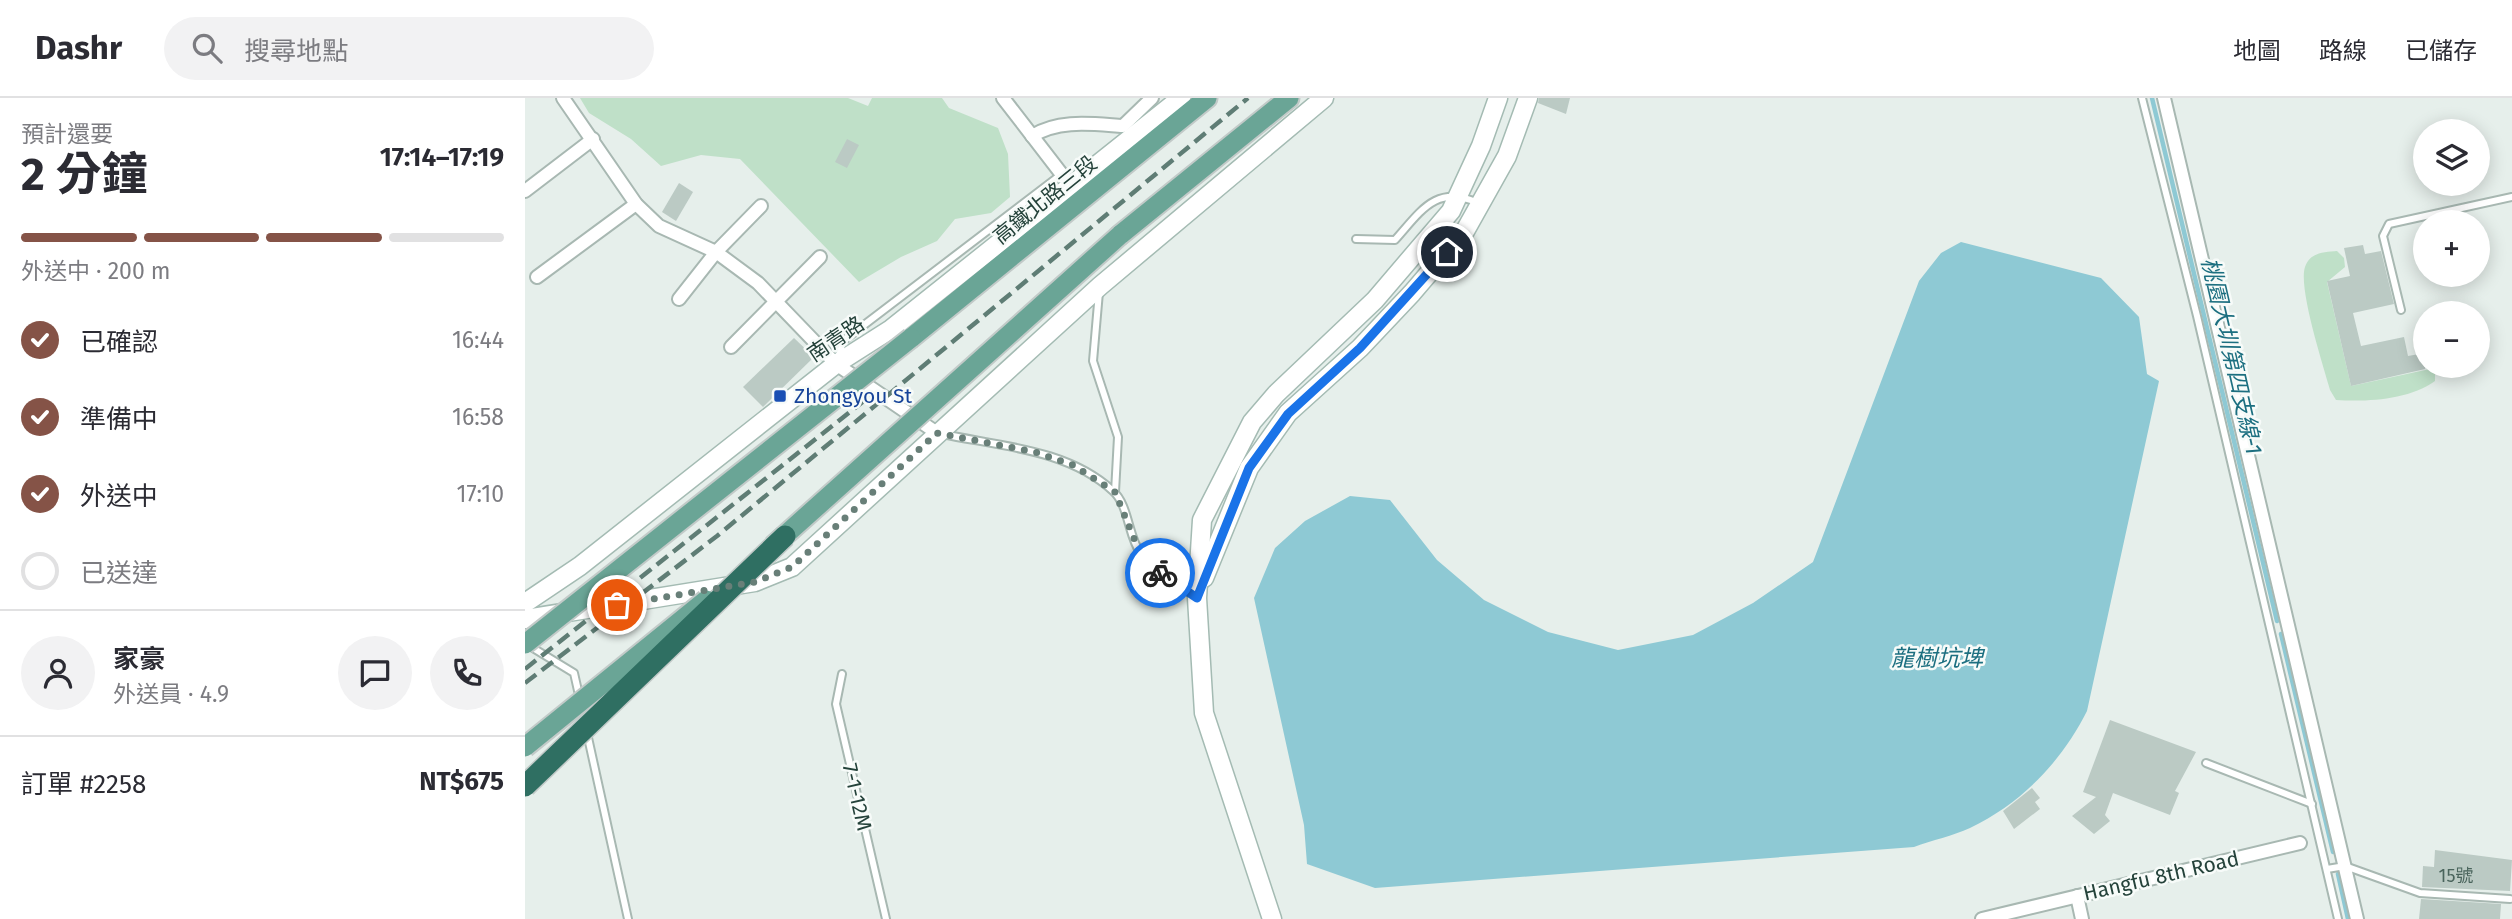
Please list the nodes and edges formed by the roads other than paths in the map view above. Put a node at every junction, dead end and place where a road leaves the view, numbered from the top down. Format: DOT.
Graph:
graph roads {
  1 [pos="563,98"];
  2 [pos="1003,98"];
  3 [pos="1152,98"];
  4 [pos="1181,98"];
  5 [pos="1207,98"];
  6 [pos="1289,98"];
  7 [pos="1324,98"];
  8 [pos="1498,98"];
  9 [pos="1528,98"];
  10 [pos="2142,98"];
  11 [pos="2164,98"];
  12 [pos="1032,136"];
  13 [pos="593,139"];
  14 [pos="1066,179"];
  15 [pos="525,191"];
  16 [pos="1459,194"];
  17 [pos="2512,197"];
  18 [pos="636,204"];
  19 [pos="1480,204"];
  20 [pos="761,206"];
  21 [pos="1356,239"];
  22 [pos="716,252"];
  23 [pos="820,257"];
  24 [pos="537,277"];
  25 [pos="1100,286"];
  26 [pos="678,299"];
  27 [pos="776,299"];
  28 [pos="2401,310"];
  29 [pos="911,338"];
  30 [pos="867,344"];
  31 [pos="731,347"];
  32 [pos="836,364"];
  33 [pos="862,383"];
  34 [pos="937,433"];
  35 [pos="1115,492"];
  36 [pos="785,536"];
  37 [pos="1197,598"];
  38 [pos="532,599"];
  39 [pos="533,618"];
  40 [pos="2288,624"];
  41 [pos="2271,630"];
  42 [pos="525,644"];
  43 [pos="842,674"];
  44 [pos="525,747"];
  45 [pos="2206,763"];
  46 [pos="525,786"];
  47 [pos="2312,804"];
  48 [pos="2300,843"];
  49 [pos="2345,866"];
  50 [pos="2327,869"];
  51 [pos="2077,896"];
  52 [pos="2510,899"];
  53 [pos="628,919"];
  54 [pos="886,919"];
  55 [pos="1272,919"];
  56 [pos="1982,919"];
  57 [pos="2083,919"];
  58 [pos="2338,919"];
  59 [pos="2357,919"];
  1 -- 13 [label="street"];
  2 -- 12 [label="street"];
  3 -- 12 [label="street"];
  4 -- 14 [label="main road, 高鐵北路三段"];
  5 -- 29 [label="main road, 高鐵北路三段"];
  6 -- 36 [label="main road, bridge"];
  7 -- 25 [label="main road"];
  8 -- 16 [label="main road"];
  9 -- 19 [label="main road"];
  10 -- 41 [label="lane"];
  11 -- 40 [label="street"];
  12 -- 14 [label="street"];
  13 -- 15 [label="street"];
  13 -- 18 [label="street"];
  14 -- 30 [label="main road, 南青路"];
  14 -- 32 [label="lane"];
  16 -- 19 [label="lane"];
  16 -- 21 [label="lane"];
  16 -- 37 [label="main road"];
  17 -- 28 [label="lane"];
  18 -- 22 [label="street"];
  18 -- 24 [label="street"];
  19 -- 37 [label="main road"];
  20 -- 22 [label="street"];
  22 -- 26 [label="street"];
  22 -- 27 [label="street"];
  23 -- 27 [label="street"];
  25 -- 34 [label="main road"];
  25 -- 35 [label="lane"];
  27 -- 31 [label="street"];
  27 -- 32 [label="street"];
  29 -- 42 [label="main road, 南青路, bridge"];
  30 -- 32 [label="main road, 南青路"];
  30 -- 33 [label="main road"];
  32 -- 33 [label="street"];
  32 -- 38 [label="main road, 南青路"];
  33 -- 34 [label="street"];
  34 -- 35 [label="lane"];
  34 -- 39 [label="main road"];
  35 -- 37 [label="lane"];
  36 -- 44 [label="main road, bridge"];
  36 -- 46 [label="highway, bridge"];
  37 -- 55 [label="main road"];
  38 -- 39 [label="main road"];
  40 -- 41 [label="lane"];
  40 -- 49 [label="street"];
  41 -- 47 [label="lane"];
  42 -- 53 [label="lane"];
  43 -- 54 [label="lane, 7-1-12M"];
  45 -- 47 [label="lane"];
  47 -- 50 [label="lane"];
  48 -- 51 [label="street, Hangfu 8th Road"];
  49 -- 50 [label="lane"];
  49 -- 52 [label="lane"];
  49 -- 59 [label="street"];
  50 -- 58 [label="lane"];
  51 -- 56 [label="street, Hangfu 8th Road"];
  51 -- 57 [label="street"];
}
